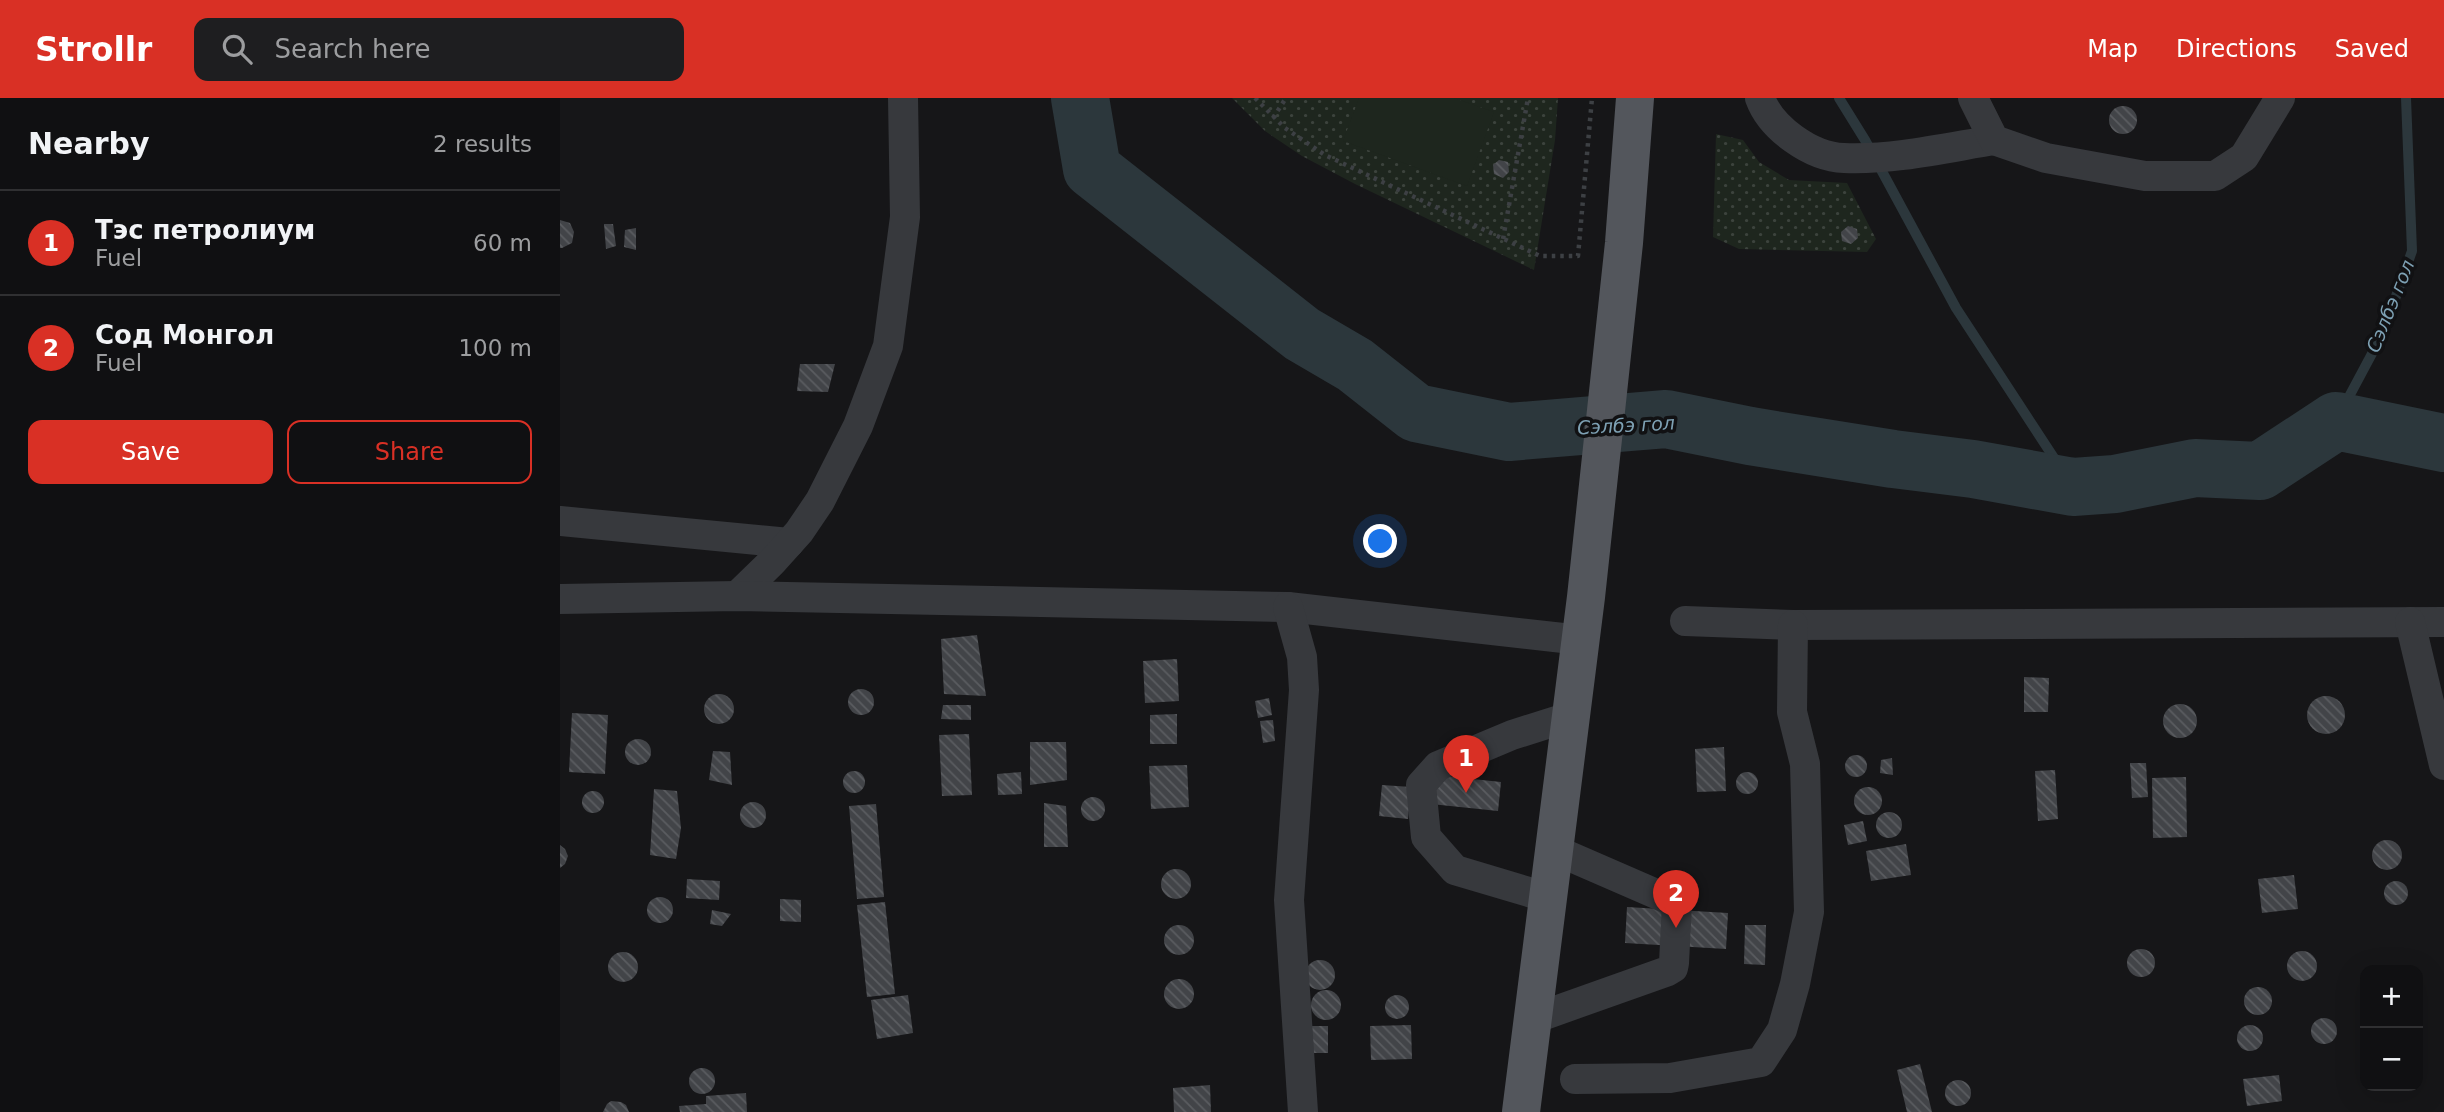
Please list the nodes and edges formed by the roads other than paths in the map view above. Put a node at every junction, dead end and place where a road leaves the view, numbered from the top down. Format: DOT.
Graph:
graph roads {
  1 [pos="904,98"];
  2 [pos="1635,98"];
  3 [pos="1760,98"];
  4 [pos="1973,98"];
  5 [pos="2280,98"];
  6 [pos="1994,140"];
  7 [pos="560,521"];
  8 [pos="789,543"];
  9 [pos="737,596"];
  10 [pos="560,599"];
  11 [pos="1288,607"];
  12 [pos="1685,621"];
  13 [pos="2410,622"];
  14 [pos="2444,622"];
  15 [pos="1793,625"];
  16 [pos="1581,640"];
  17 [pos="1572,716"];
  18 [pos="2444,765"];
  19 [pos="1555,850"];
  20 [pos="1549,898"];
  21 [pos="1533,1019"];
  22 [pos="1575,1079"];
  23 [pos="1303,1112"];
  24 [pos="1521,1112"];
  1 -- 8 [label="street"];
  2 -- 16 [label="main road"];
  3 -- 6 [label="street"];
  4 -- 6 [label="street"];
  5 -- 6 [label="street"];
  7 -- 8 [label="street"];
  8 -- 9 [label="street"];
  9 -- 10 [label="street"];
  9 -- 11 [label="street"];
  11 -- 16 [label="street"];
  11 -- 23 [label="street"];
  12 -- 15 [label="street"];
  13 -- 14 [label="street"];
  13 -- 15 [label="street"];
  13 -- 18 [label="street"];
  15 -- 22 [label="street"];
  16 -- 17 [label="main road"];
  17 -- 19 [label="main road"];
  17 -- 20 [label="street"];
  19 -- 20 [label="main road"];
  19 -- 21 [label="street"];
  20 -- 21 [label="main road"];
  21 -- 24 [label="main road"];
}
